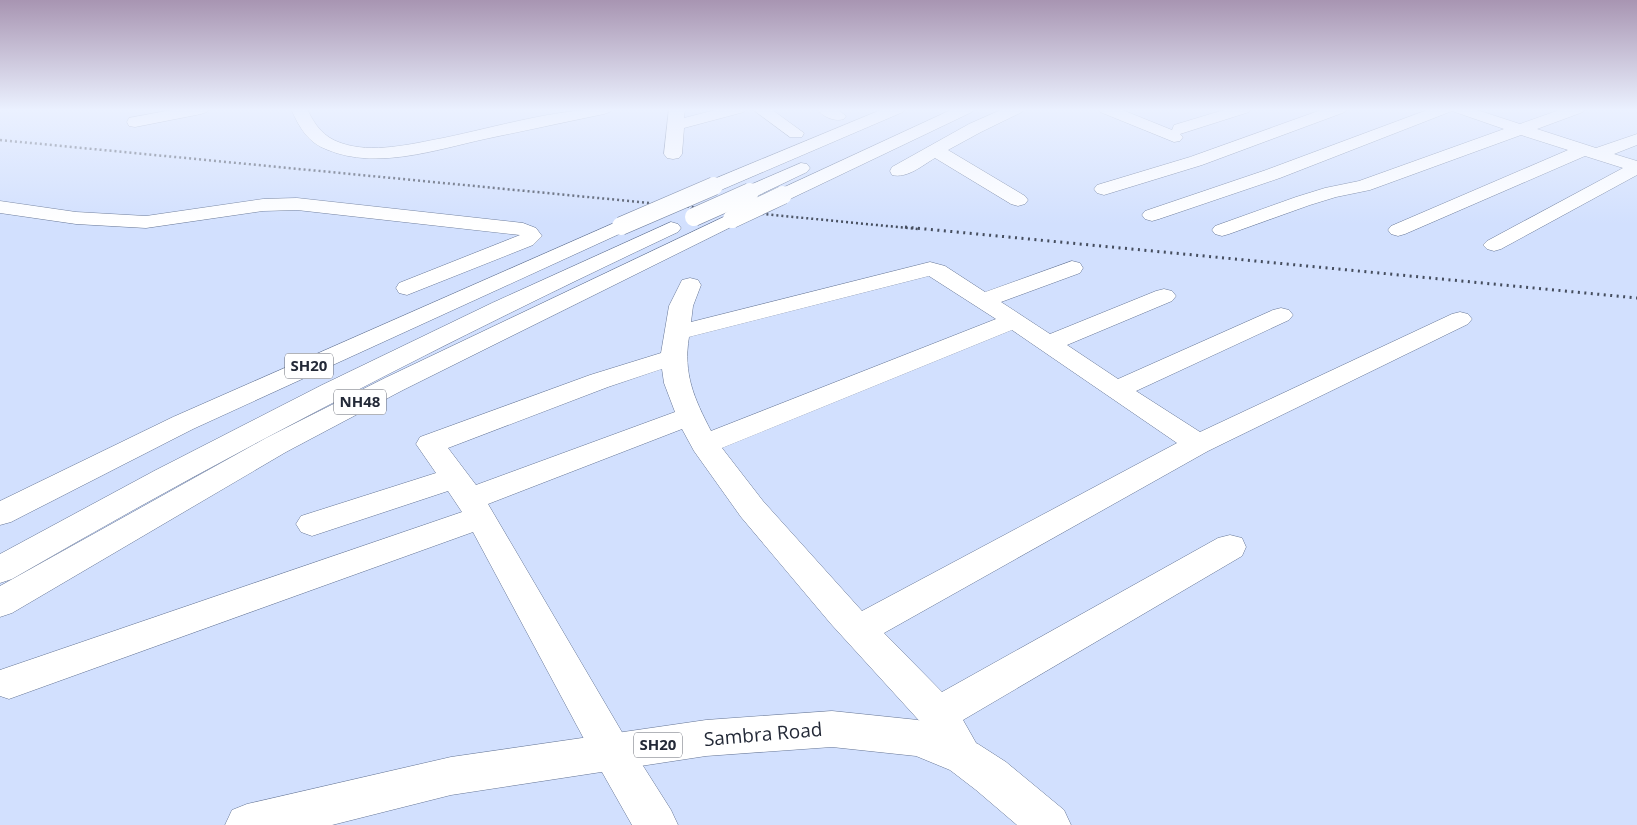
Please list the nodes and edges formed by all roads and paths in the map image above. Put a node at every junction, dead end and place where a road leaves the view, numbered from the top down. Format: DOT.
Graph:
graph roads {
  1 [pos="335,148"];
  2 [pos="421,148"];
  3 [pos="674,148"];
  4 [pos="806,148"];
  5 [pos="847,148"];
  6 [pos="884,148"];
  7 [pos="940,148"];
  8 [pos="1233,148"];
  9 [pos="1343,148"];
  10 [pos="1473,148"];
  11 [pos="1576,148"];
  12 [pos="1606,148"];
  13 [pos="935,150"];
  14 [pos="1590,152"];
  15 [pos="673,154"];
  16 [pos="1637,168"];
  17 [pos="899,171"];
  18 [pos="1104,189"];
  19 [pos="1018,200"];
  20 [pos="0,207"];
  21 [pos="1152,215"];
  22 [pos="1222,230"];
  23 [pos="1398,230"];
  24 [pos="1494,244"];
  25 [pos="1072,268"];
  26 [pos="690,285"];
  27 [pos="407,288"];
  28 [pos="1164,296"];
  29 [pos="984,300"];
  30 [pos="1281,316"];
  31 [pos="1460,319"];
  32 [pos="1016,320"];
  33 [pos="676,344"];
  34 [pos="1048,344"];
  35 [pos="1114,390"];
  36 [pos="690,416"];
  37 [pos="704,444"];
  38 [pos="1198,444"];
  39 [pos="468,498"];
  40 [pos="0,514"];
  41 [pos="312,524"];
  42 [pos="1230,547"];
  43 [pos="0,570"];
  44 [pos="0,603"];
  45 [pos="859,630"];
  46 [pos="9,683"];
  47 [pos="938,714"];
  48 [pos="612,752"];
  49 [pos="964,757"];
  50 [pos="247,825"];
  51 [pos="656,825"];
  52 [pos="1050,825"];
  1 -- 2 [label="main road"];
  3 -- 15 [label="main road"];
  4 -- 40 [label="main road, SH20, bridge"];
  5 -- 43 [label="main road, NH48, bridge"];
  6 -- 44 [label="main road, NH48, bridge"];
  7 -- 13 [label="main road"];
  8 -- 18 [label="main road"];
  9 -- 21 [label="main road"];
  10 -- 22 [label="main road"];
  11 -- 14 [label="main road"];
  12 -- 14 [label="main road"];
  13 -- 17 [label="main road"];
  13 -- 19 [label="main road"];
  14 -- 16 [label="main road"];
  14 -- 23 [label="main road"];
  16 -- 24 [label="main road"];
  20 -- 27 [label="main road"];
  25 -- 29 [label="main road"];
  26 -- 33 [label="main road"];
  28 -- 34 [label="main road"];
  29 -- 32 [label="main road"];
  29 -- 33 [label="main road"];
  30 -- 35 [label="main road"];
  31 -- 38 [label="main road"];
  32 -- 34 [label="main road"];
  32 -- 37 [label="main road"];
  33 -- 36 [label="main road"];
  33 -- 39 [label="main road"];
  34 -- 35 [label="main road"];
  35 -- 38 [label="main road"];
  36 -- 37 [label="main road"];
  36 -- 39 [label="main road"];
  37 -- 45 [label="main road"];
  38 -- 45 [label="main road"];
  39 -- 41 [label="main road"];
  39 -- 46 [label="main road"];
  39 -- 48 [label="main road"];
  42 -- 47 [label="main road"];
  45 -- 47 [label="main road"];
  47 -- 49 [label="main road"];
  48 -- 49 [label="main road, Sambra Road / SH20"];
  48 -- 50 [label="main road, Sambra Road / SH20"];
  48 -- 51 [label="main road"];
  49 -- 52 [label="main road, Sambra Road / SH20"];
}
